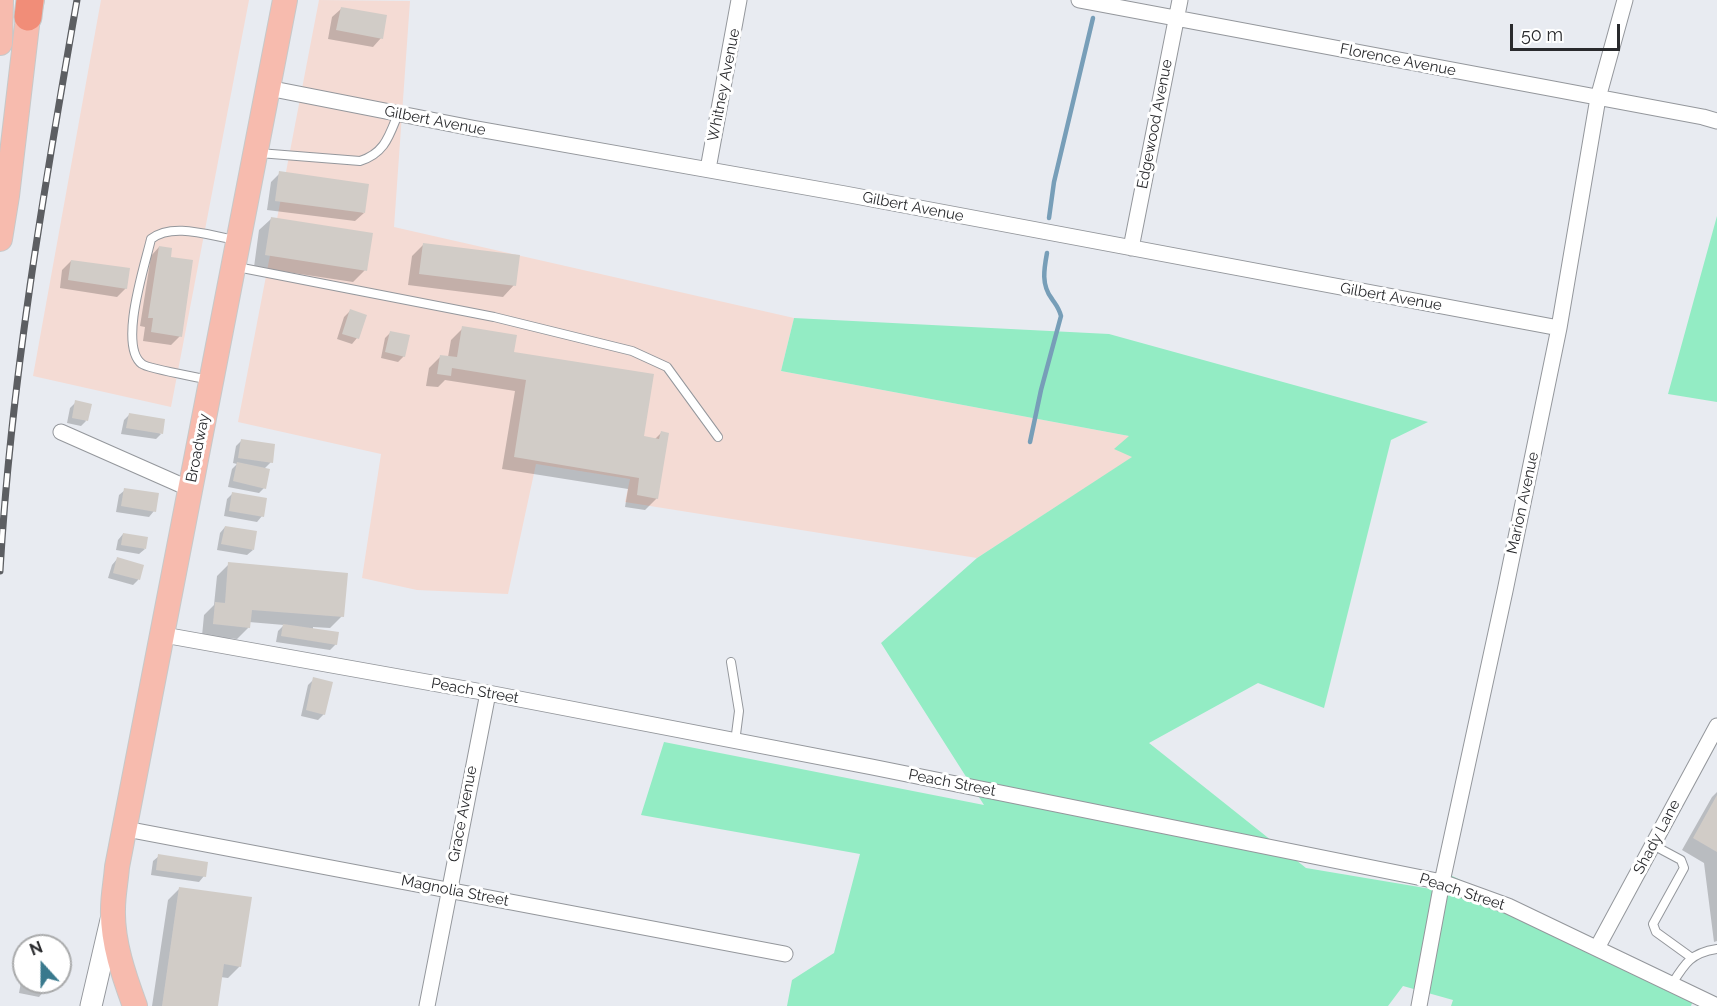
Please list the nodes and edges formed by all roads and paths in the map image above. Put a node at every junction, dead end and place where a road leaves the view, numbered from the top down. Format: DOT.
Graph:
graph roads {
  1 [pos="1,0"];
  2 [pos="285,0"];
  3 [pos="740,0"];
  4 [pos="1078,0"];
  5 [pos="1180,0"];
  6 [pos="1624,0"];
  7 [pos="30,6"];
  8 [pos="1175,18"];
  9 [pos="0,43"];
  10 [pos="268,88"];
  11 [pos="1598,98"];
  12 [pos="398,114"];
  13 [pos="1717,121"];
  14 [pos="255,152"];
  15 [pos="708,169"];
  16 [pos="0,239"];
  17 [pos="237,240"];
  18 [pos="1131,248"];
  19 [pos="232,267"];
  20 [pos="1559,328"];
  21 [pos="211,380"];
  22 [pos="61,432"];
  23 [pos="718,436"];
  24 [pos="190,489"];
  25 [pos="164,635"];
  26 [pos="731,662"];
  27 [pos="488,693"];
  28 [pos="1717,726"];
  29 [pos="735,741"];
  30 [pos="126,829"];
  31 [pos="1653,845"];
  32 [pos="1442,882"];
  33 [pos="448,890"];
  34 [pos="113,904"];
  35 [pos="1597,948"];
  36 [pos="1717,949"];
  37 [pos="785,954"];
  38 [pos="1692,958"];
  39 [pos="126,979"];
  40 [pos="1672,984"];
  41 [pos="93,1006"];
  42 [pos="135,1006"];
  43 [pos="427,1006"];
  44 [pos="1419,1006"];
  45 [pos="1717,1006"];
  1 -- 9 [label="main road"];
  2 -- 10 [label="main road, Broadway"];
  3 -- 15 [label="street, Whitney Avenue"];
  4 -- 8 [label="street, Florence Avenue"];
  5 -- 8 [label="street, Edgewood Avenue"];
  6 -- 11 [label="street, Marion Avenue"];
  7 -- 16 [label="main road"];
  8 -- 11 [label="street, Florence Avenue"];
  8 -- 18 [label="street, Edgewood Avenue"];
  10 -- 12 [label="street, Gilbert Avenue"];
  10 -- 14 [label="main road, Broadway"];
  11 -- 13 [label="street, Florence Avenue"];
  11 -- 20 [label="street, Marion Avenue"];
  12 -- 14 [label="lane"];
  12 -- 15 [label="street, Gilbert Avenue"];
  14 -- 17 [label="main road, Broadway"];
  15 -- 18 [label="street, Gilbert Avenue"];
  17 -- 19 [label="main road, Broadway"];
  17 -- 21 [label="lane"];
  18 -- 20 [label="street, Gilbert Avenue"];
  19 -- 21 [label="main road, Broadway"];
  19 -- 23 [label="lane"];
  20 -- 32 [label="street, Marion Avenue"];
  21 -- 24 [label="main road, Broadway"];
  22 -- 24 [label="street"];
  24 -- 25 [label="main road, Broadway"];
  25 -- 27 [label="street, Peach Street"];
  25 -- 30 [label="main road, Broadway"];
  26 -- 29 [label="lane"];
  27 -- 29 [label="street, Peach Street"];
  27 -- 33 [label="street, Grace Avenue"];
  28 -- 31 [label="street, Shady Lane"];
  29 -- 32 [label="street, Peach Street"];
  30 -- 33 [label="street, Magnolia Street"];
  30 -- 34 [label="main road, Broadway"];
  31 -- 35 [label="street, Shady Lane"];
  31 -- 38 [label="lane"];
  32 -- 35 [label="street, Peach Street"];
  32 -- 44 [label="street, Marion Avenue"];
  33 -- 37 [label="street, Magnolia Street"];
  33 -- 43 [label="street, Grace Avenue"];
  34 -- 39 [label="main road"];
  34 -- 41 [label="main road, Broadway"];
  35 -- 40 [label="street, Peach Street"];
  36 -- 38 [label="lane"];
  38 -- 40 [label="lane"];
  39 -- 41 [label="main road, Broadway"];
  39 -- 42 [label="main road"];
  40 -- 45 [label="street, Peach Street"];
}
